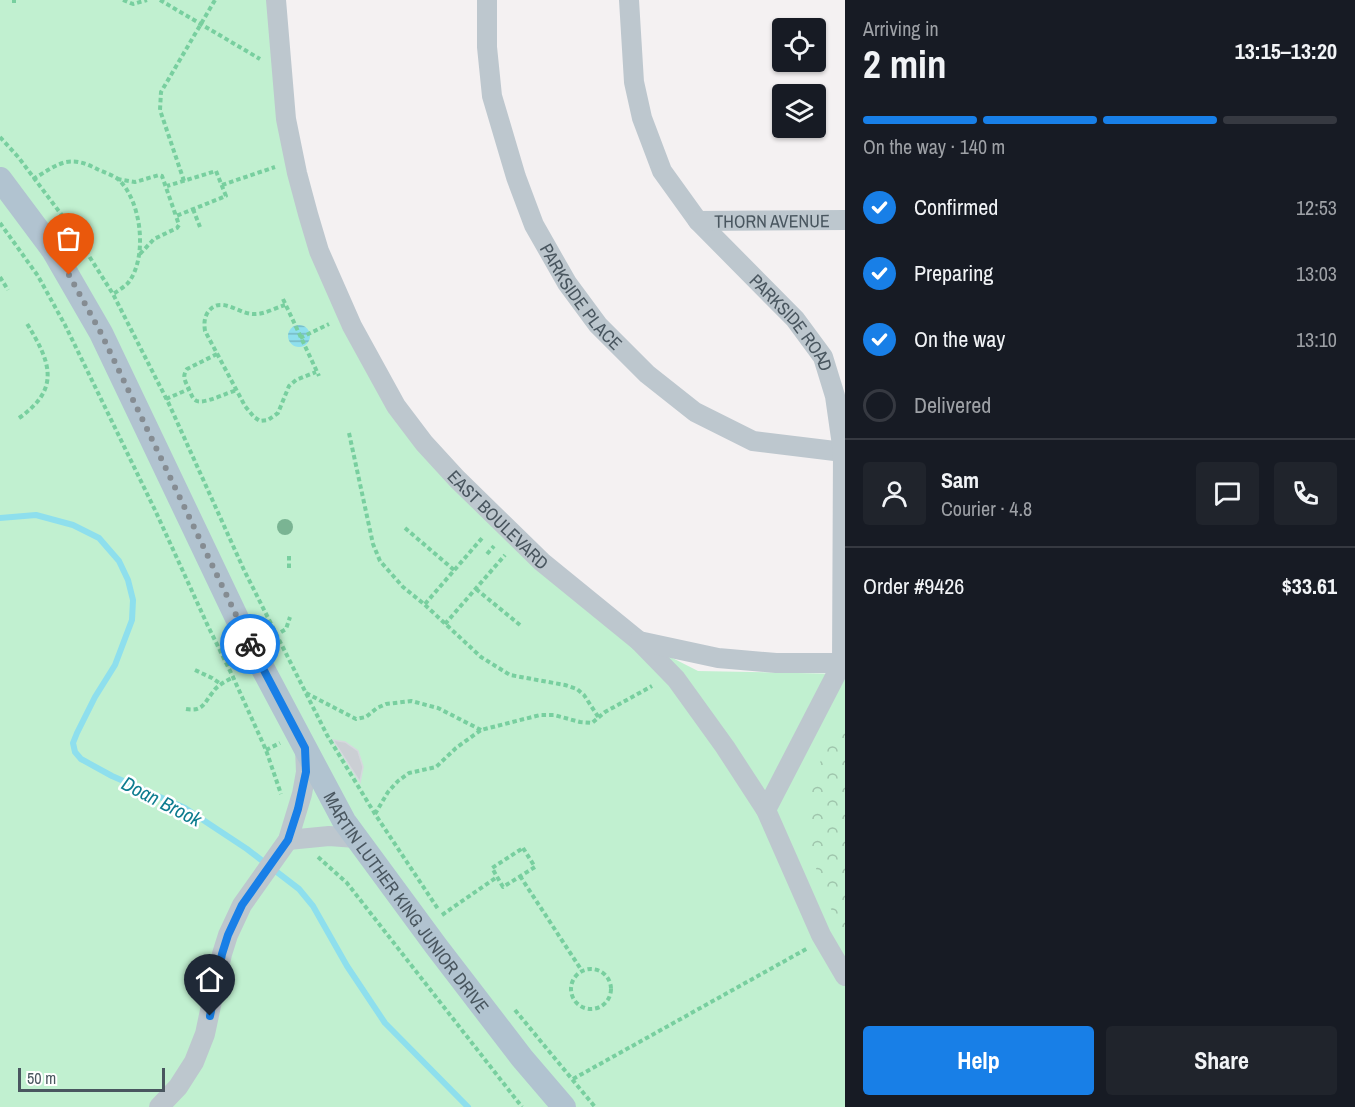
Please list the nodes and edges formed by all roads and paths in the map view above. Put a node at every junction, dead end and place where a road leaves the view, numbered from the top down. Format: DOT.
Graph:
graph roads {
  1 [pos="123,0"];
  2 [pos="147,0"];
  3 [pos="160,0"];
  4 [pos="215,0"];
  5 [pos="276,0"];
  6 [pos="487,0"];
  7 [pos="629,0"];
  8 [pos="201,23"];
  9 [pos="260,59"];
  10 [pos="275,167"];
  11 [pos="0,179"];
  12 [pos="33,179"];
  13 [pos="117,179"];
  14 [pos="184,181"];
  15 [pos="222,185"];
  16 [pos="166,186"];
  17 [pos="193,209"];
  18 [pos="176,216"];
  19 [pos="845,220"];
  20 [pos="698,221"];
  21 [pos="0,223"];
  22 [pos="200,227"];
  23 [pos="140,254"];
  24 [pos="0,276"];
  25 [pos="8,290"];
  26 [pos="113,294"];
  27 [pos="283,299"];
  28 [pos="285,305"];
  29 [pos="26,322"];
  30 [pos="329,324"];
  31 [pos="300,338"];
  32 [pos="217,354"];
  33 [pos="189,389"];
  34 [pos="237,390"];
  35 [pos="166,399"];
  36 [pos="19,418"];
  37 [pos="349,433"];
  38 [pos="843,452"];
  39 [pos="405,528"];
  40 [pos="483,537"];
  41 [pos="494,546"];
  42 [pos="289,553"];
  43 [pos="487,554"];
  44 [pos="506,555"];
  45 [pos="288,568"];
  46 [pos="454,570"];
  47 [pos="476,589"];
  48 [pos="424,604"];
  49 [pos="290,617"];
  50 [pos="445,624"];
  51 [pos="520,625"];
  52 [pos="639,641"];
  53 [pos="843,663"];
  54 [pos="195,670"];
  55 [pos="233,677"];
  56 [pos="222,684"];
  57 [pos="652,686"];
  58 [pos="306,693"];
  59 [pos="186,709"];
  60 [pos="599,718"];
  61 [pos="482,730"];
  62 [pos="280,743"];
  63 [pos="305,748"];
  64 [pos="266,750"];
  65 [pos="282,800"];
  66 [pos="766,810"];
  67 [pos="375,814"];
  68 [pos="356,838"];
  69 [pos="284,846"];
  70 [pos="313,852"];
  71 [pos="520,876"];
  72 [pos="497,877"];
  73 [pos="442,915"];
  74 [pos="449,924"];
  75 [pos="811,946"];
  76 [pos="582,971"];
  77 [pos="845,976"];
  78 [pos="510,1005"];
  79 [pos="573,1079"];
  80 [pos="159,1107"];
  81 [pos="522,1107"];
  82 [pos="564,1107"];
  83 [pos="595,1107"];
  1 -- 2 [label="path"];
  3 -- 8 [label="path"];
  4 -- 8 [label="path"];
  5 -- 52 [label="street, EAST BOULEVARD"];
  6 -- 38 [label="street, PARKSIDE PLACE"];
  7 -- 20 [label="street, PARKSIDE ROAD"];
  8 -- 9 [label="path"];
  8 -- 14 [label="path"];
  10 -- 15 [label="path"];
  11 -- 63 [label="main road, MARTIN LUTHER KING JUNIOR DRIVE"];
  12 -- 13 [label="path"];
  13 -- 16 [label="path"];
  13 -- 23 [label="path"];
  14 -- 15 [label="path"];
  14 -- 16 [label="path"];
  15 -- 17 [label="path"];
  16 -- 18 [label="path"];
  17 -- 18 [label="path"];
  17 -- 22 [label="path"];
  18 -- 23 [label="path"];
  19 -- 20 [label="street, THORN AVENUE"];
  20 -- 38 [label="street, PARKSIDE ROAD"];
  21 -- 55 [label="path"];
  23 -- 26 [label="path"];
  24 -- 25 [label="path"];
  27 -- 28 [label="path"];
  28 -- 31 [label="path"];
  28 -- 32 [label="path"];
  29 -- 36 [label="path"];
  30 -- 31 [label="path"];
  31 -- 34 [label="path"];
  32 -- 33 [label="path"];
  32 -- 34 [label="path"];
  33 -- 34 [label="path"];
  33 -- 35 [label="path"];
  37 -- 48 [label="path"];
  38 -- 53 [label="street, PARKSIDE ROAD"];
  39 -- 46 [label="path"];
  40 -- 46 [label="path"];
  41 -- 43 [label="path"];
  42 -- 45 [label="path"];
  44 -- 47 [label="path"];
  46 -- 48 [label="path"];
  47 -- 50 [label="path"];
  47 -- 51 [label="path"];
  48 -- 50 [label="path"];
  49 -- 58 [label="path"];
  50 -- 60 [label="path"];
  52 -- 53 [label="street"];
  52 -- 66 [label="street, EAST BOULEVARD"];
  53 -- 66 [label="street, PARKSIDE ROAD"];
  54 -- 56 [label="path"];
  55 -- 56 [label="path"];
  55 -- 64 [label="path"];
  56 -- 59 [label="path"];
  57 -- 60 [label="path"];
  58 -- 61 [label="path"];
  58 -- 67 [label="path"];
  60 -- 61 [label="path"];
  61 -- 67 [label="path"];
  62 -- 64 [label="path"];
  63 -- 68 [label="main road, MARTIN LUTHER KING JUNIOR DRIVE"];
  63 -- 69 [label="street"];
  64 -- 65 [label="path"];
  66 -- 77 [label="street, EAST BOULEVARD"];
  67 -- 73 [label="path"];
  68 -- 69 [label="street"];
  68 -- 82 [label="main road, MARTIN LUTHER KING JUNIOR DRIVE"];
  69 -- 80 [label="street"];
  70 -- 81 [label="path"];
  71 -- 72 [label="path"];
  71 -- 72 [label="path"];
  71 -- 76 [label="path"];
  72 -- 73 [label="path"];
  73 -- 74 [label="path"];
  75 -- 79 [label="path"];
  76 -- 76 [label="path"];
  78 -- 79 [label="path"];
  79 -- 83 [label="path"];
}
